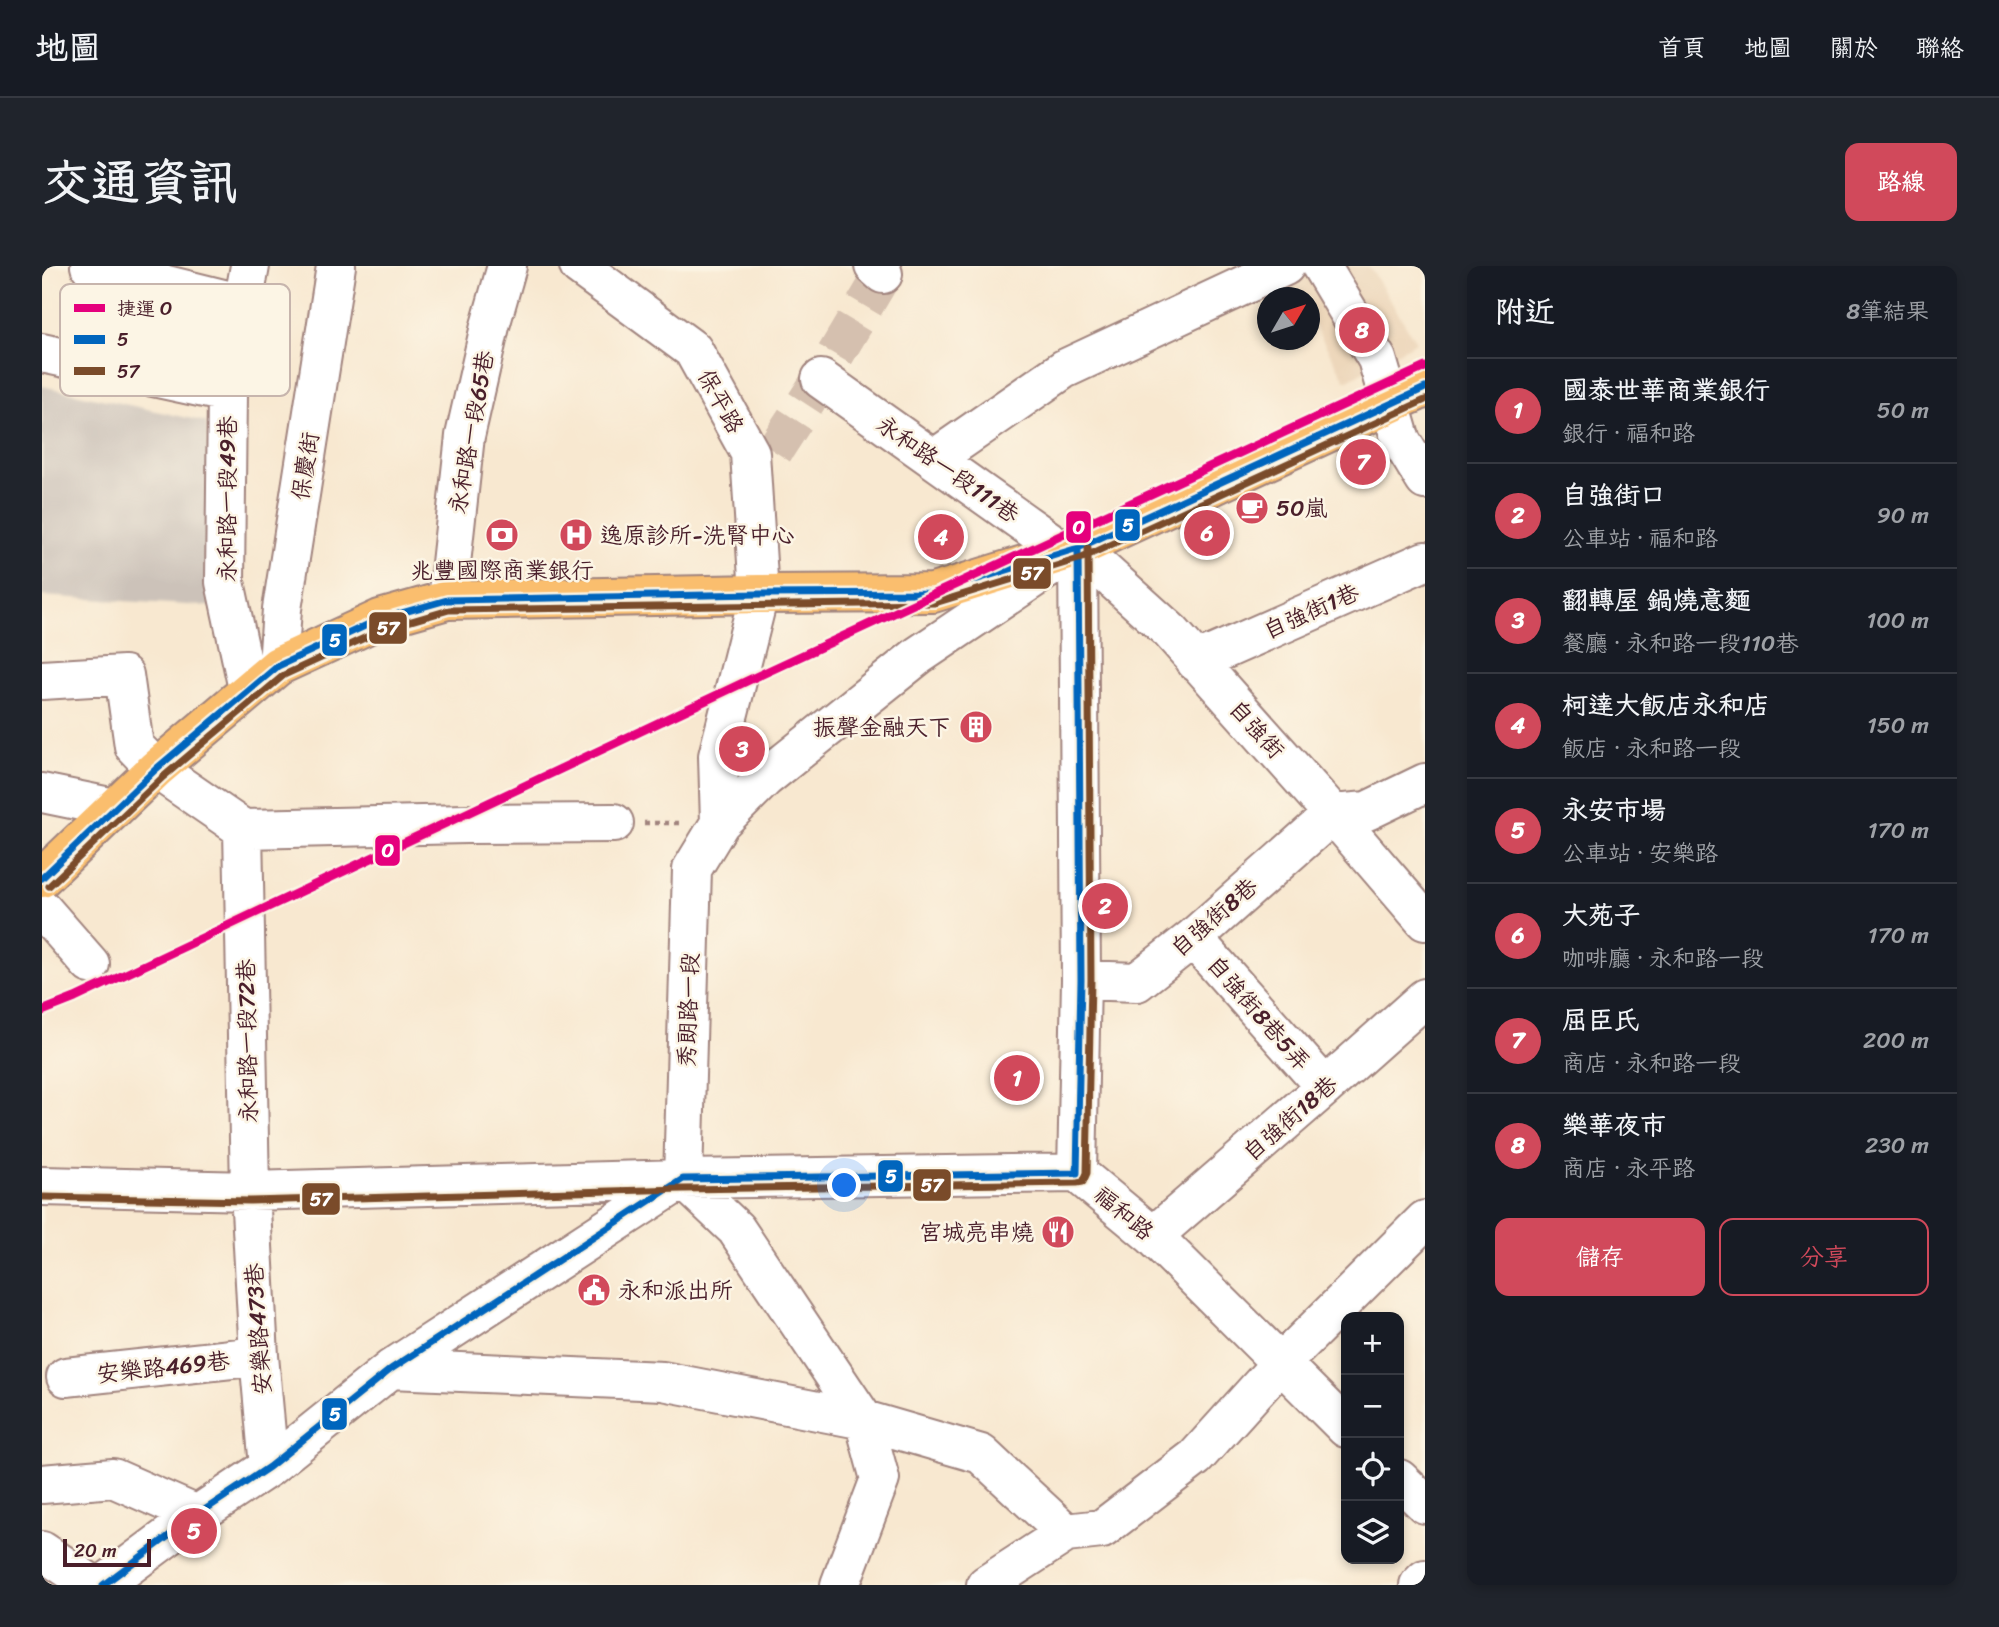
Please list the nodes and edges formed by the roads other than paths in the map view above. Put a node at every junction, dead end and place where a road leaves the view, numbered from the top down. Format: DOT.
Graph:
graph roads {
  1 [pos="90,266"];
  2 [pos="250,266"];
  3 [pos="336,266"];
  4 [pos="507,266"];
  5 [pos="579,266"];
  6 [pos="1285,266"];
  7 [pos="1321,266"];
  8 [pos="162,284"];
  9 [pos="247,284"];
  10 [pos="42,353"];
  11 [pos="60,357"];
  12 [pos="821,379"];
  13 [pos="1425,388"];
  14 [pos="227,396"];
  15 [pos="1391,405"];
  16 [pos="774,451"];
  17 [pos="934,459"];
  18 [pos="1425,480"];
  19 [pos="752,484"];
  20 [pos="1078,548"];
  21 [pos="1425,561"];
  22 [pos="759,594"];
  23 [pos="447,600"];
  24 [pos="1196,662"];
  25 [pos="278,666"];
  26 [pos="42,680"];
  27 [pos="248,690"];
  28 [pos="156,769"];
  29 [pos="1425,783"];
  30 [pos="42,793"];
  31 [pos="116,808"];
  32 [pos="1333,814"];
  33 [pos="614,823"];
  34 [pos="720,823"];
  35 [pos="243,829"];
  36 [pos="42,878"];
  37 [pos="42,909"];
  38 [pos="1425,921"];
  39 [pos="1193,938"];
  40 [pos="90,964"];
  41 [pos="1081,980"];
  42 [pos="1425,998"];
  43 [pos="1325,1087"];
  44 [pos="1077,1173"];
  45 [pos="683,1179"];
  46 [pos="42,1186"];
  47 [pos="250,1191"];
  48 [pos="1425,1220"];
  49 [pos="1153,1236"];
  50 [pos="259,1356"];
  51 [pos="1280,1364"];
  52 [pos="391,1369"];
  53 [pos="66,1377"];
  54 [pos="864,1420"];
  55 [pos="1341,1423"];
  56 [pos="269,1467"];
  57 [pos="42,1484"];
  58 [pos="1404,1484"];
  59 [pos="1425,1504"];
  60 [pos="197,1515"];
  61 [pos="1066,1533"];
  62 [pos="42,1550"];
  63 [pos="1425,1579"];
  64 [pos="847,1580"];
  65 [pos="93,1585"];
  66 [pos="103,1585"];
  67 [pos="986,1585"];
  68 [pos="1419,1585"];
  1 -- 8 [label="street"];
  2 -- 9 [label="street, 永和路一段49巷"];
  3 -- 25 [label="street, 保慶街"];
  4 -- 23 [label="street, 永和路一段65巷"];
  5 -- 19 [label="street, 保平路"];
  6 -- 17 [label="street"];
  7 -- 15 [label="street"];
  10 -- 11 [label="street"];
  12 -- 17 [label="street, 永和路一段111巷"];
  13 -- 15 [label="main road"];
  14 -- 27 [label="street, 永和路一段49巷"];
  15 -- 18 [label="street"];
  15 -- 20 [label="main road"];
  16 -- 19 [label="street"];
  17 -- 20 [label="street, 永和路一段111巷"];
  19 -- 22 [label="street, 保平路"];
  20 -- 22 [label="main road"];
  20 -- 24 [label="street, 自強街"];
  20 -- 34 [label="street, 秀朗路一段"];
  20 -- 41 [label="street, 福和路"];
  21 -- 24 [label="street, 自強街1巷"];
  22 -- 23 [label="main road"];
  22 -- 34 [label="street, 保平路"];
  23 -- 25 [label="main road"];
  24 -- 32 [label="street, 自強街"];
  25 -- 27 [label="main road"];
  26 -- 28 [label="street"];
  27 -- 28 [label="main road"];
  28 -- 31 [label="main road"];
  28 -- 35 [label="street"];
  29 -- 32 [label="street"];
  30 -- 31 [label="street"];
  31 -- 36 [label="main road"];
  32 -- 38 [label="street, 自強街"];
  32 -- 39 [label="street, 自強街8巷"];
  33 -- 35 [label="street"];
  34 -- 45 [label="street, 秀朗路一段"];
  35 -- 47 [label="street, 永和路一段72巷"];
  37 -- 40 [label="street"];
  39 -- 41 [label="street, 自強街8巷"];
  39 -- 43 [label="street, 自強街8巷5弄"];
  41 -- 44 [label="street, 福和路"];
  42 -- 43 [label="street, 自強街18巷"];
  43 -- 49 [label="street, 自強街18巷"];
  44 -- 45 [label="street"];
  44 -- 49 [label="street, 福和路"];
  45 -- 47 [label="street"];
  45 -- 52 [label="street"];
  45 -- 54 [label="street"];
  46 -- 47 [label="street"];
  47 -- 50 [label="street, 安樂路473巷"];
  48 -- 51 [label="street"];
  49 -- 51 [label="street, 福和路"];
  50 -- 53 [label="street, 安樂路469巷"];
  50 -- 56 [label="street, 安樂路473巷"];
  51 -- 55 [label="street, 福和路"];
  51 -- 61 [label="street"];
  52 -- 54 [label="street"];
  52 -- 56 [label="street"];
  54 -- 61 [label="street"];
  54 -- 64 [label="street"];
  56 -- 60 [label="street"];
  57 -- 60 [label="street"];
  58 -- 59 [label="street"];
  60 -- 66 [label="street"];
  61 -- 67 [label="street"];
  62 -- 65 [label="street"];
  63 -- 68 [label="street"];
}
